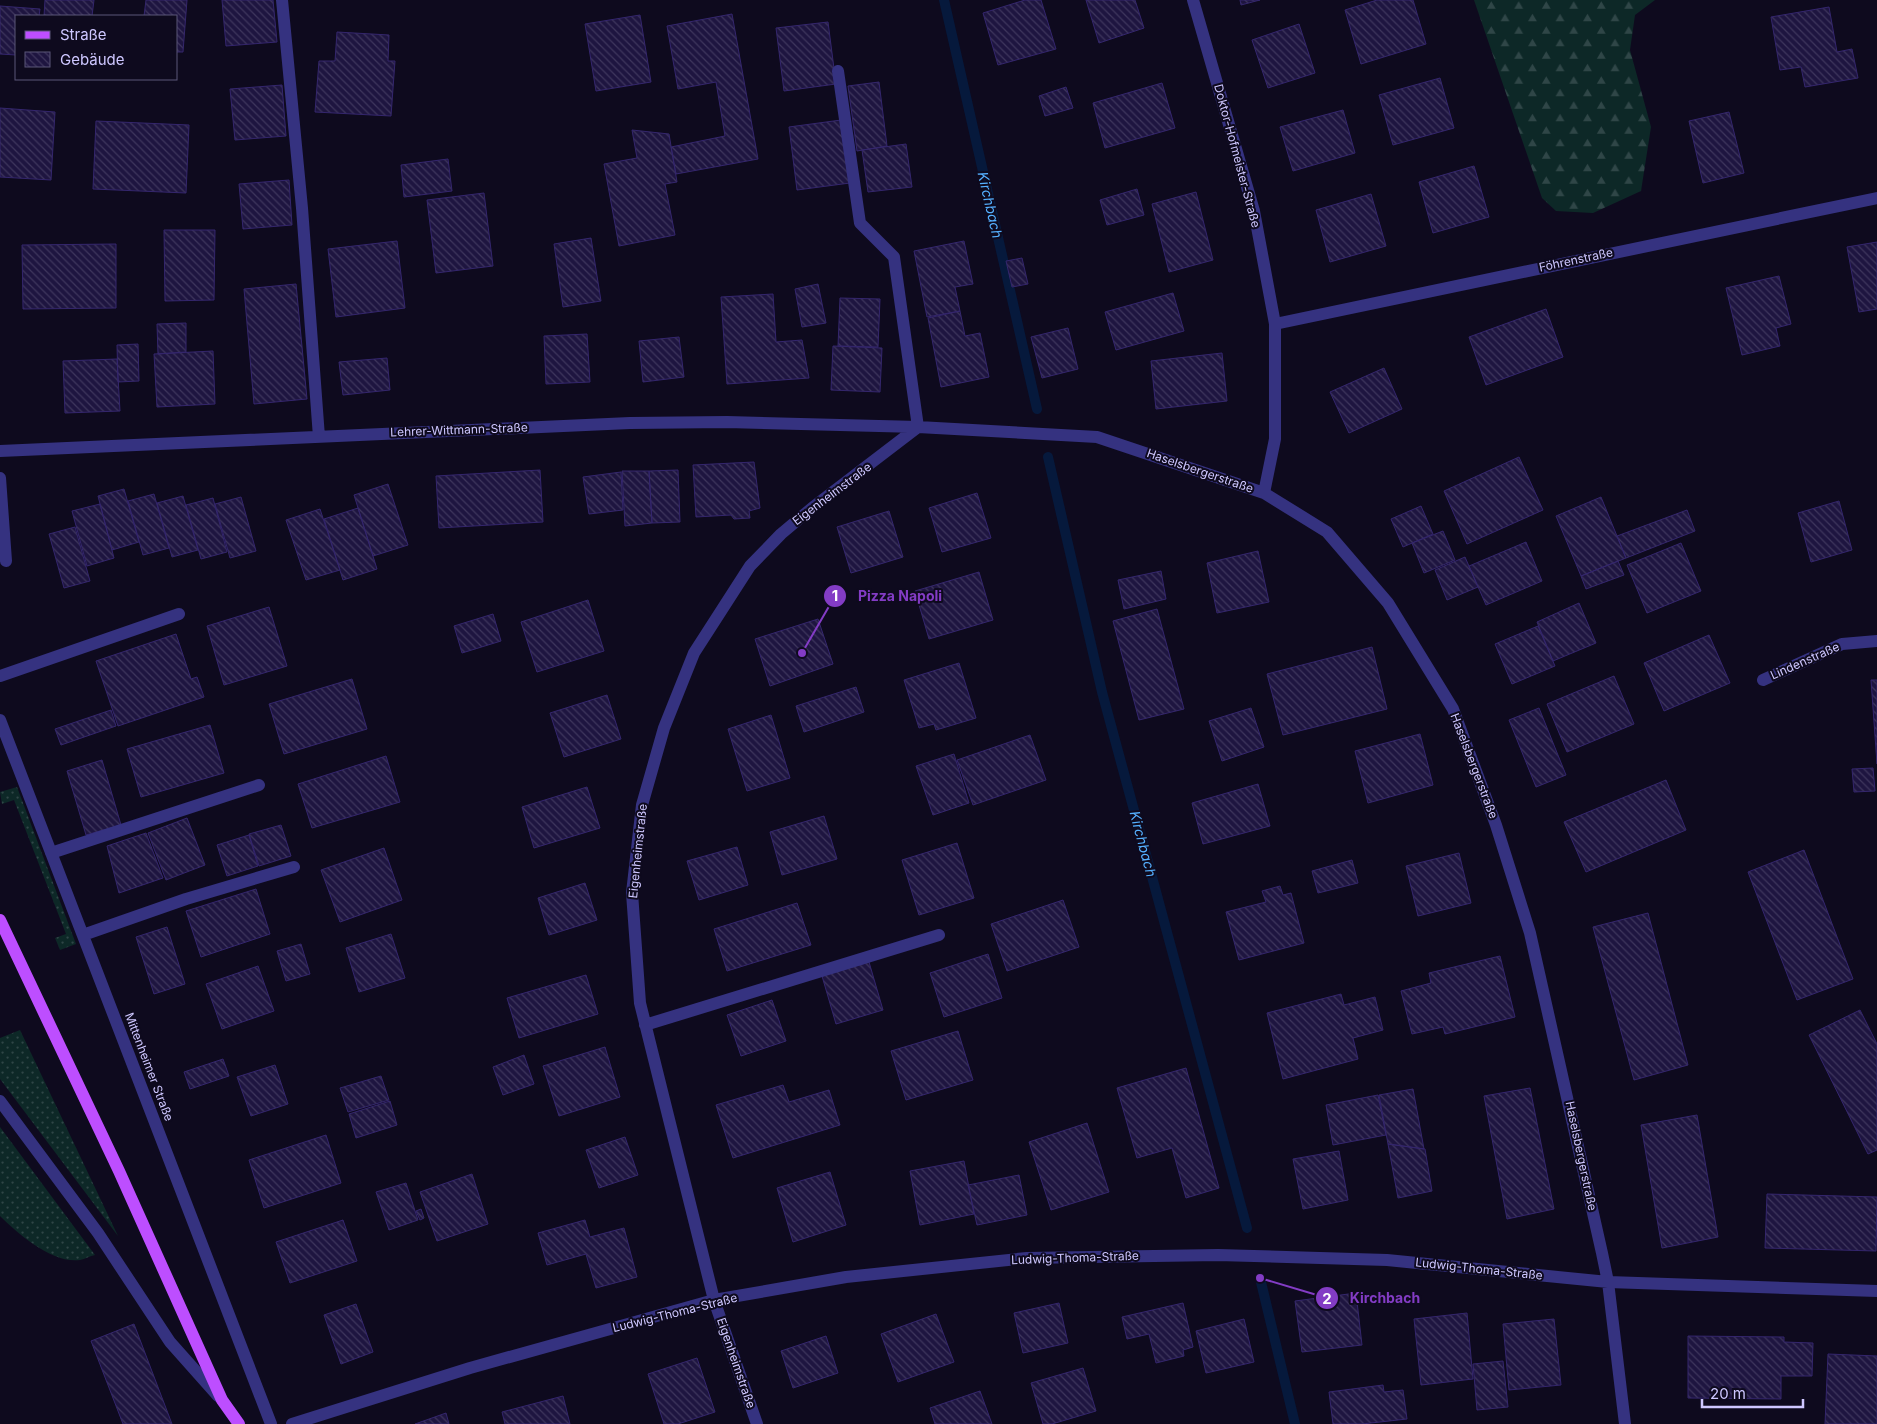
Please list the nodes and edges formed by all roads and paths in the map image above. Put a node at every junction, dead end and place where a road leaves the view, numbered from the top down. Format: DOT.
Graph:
graph roads {
  1 [pos="282,0"];
  2 [pos="1193,0"];
  3 [pos="838,71"];
  4 [pos="1877,198"];
  5 [pos="1275,324"];
  6 [pos="918,426"];
  7 [pos="319,436"];
  8 [pos="0,451"];
  9 [pos="0,478"];
  10 [pos="1264,493"];
  11 [pos="6,561"];
  12 [pos="179,614"];
  13 [pos="1877,641"];
  14 [pos="0,676"];
  15 [pos="1763,680"];
  16 [pos="2,726"];
  17 [pos="259,785"];
  18 [pos="51,853"];
  19 [pos="294,867"];
  20 [pos="0,920"];
  21 [pos="83,934"];
  22 [pos="939,935"];
  23 [pos="645,1025"];
  24 [pos="0,1101"];
  25 [pos="1608,1282"];
  26 [pos="1877,1291"];
  27 [pos="714,1300"];
  28 [pos="222,1400"];
  29 [pos="239,1424"];
  30 [pos="272,1424"];
  31 [pos="292,1424"];
  32 [pos="757,1424"];
  33 [pos="1625,1424"];
  1 -- 7 [label="street"];
  2 -- 5 [label="street, Doktor-Hofmeister-Straße"];
  3 -- 6 [label="street"];
  4 -- 5 [label="street, Föhrenstraße"];
  5 -- 10 [label="street, Doktor-Hofmeister-Straße"];
  6 -- 7 [label="street, Lehrer-Wittmann-Straße"];
  6 -- 10 [label="street, Haselsbergerstraße"];
  6 -- 23 [label="street, Eigenheimstraße"];
  7 -- 8 [label="street, Lehrer-Wittmann-Straße"];
  9 -- 11 [label="street"];
  10 -- 25 [label="street, Haselsbergerstraße"];
  12 -- 14 [label="street"];
  13 -- 15 [label="street, Lindenstraße"];
  16 -- 18 [label="street, Mittenheimer Straße"];
  17 -- 18 [label="street"];
  18 -- 21 [label="street, Mittenheimer Straße"];
  19 -- 21 [label="street"];
  20 -- 28 [label="main road"];
  21 -- 30 [label="street, Mittenheimer Straße"];
  22 -- 23 [label="street"];
  23 -- 27 [label="street, Eigenheimstraße"];
  24 -- 28 [label="street"];
  25 -- 26 [label="street, Ludwig-Thoma-Straße"];
  25 -- 27 [label="street, Ludwig-Thoma-Straße"];
  25 -- 33 [label="street, Haselsbergerstraße"];
  27 -- 31 [label="street, Ludwig-Thoma-Straße"];
  27 -- 32 [label="street, Eigenheimstraße"];
  28 -- 29 [label="main road"];
}
